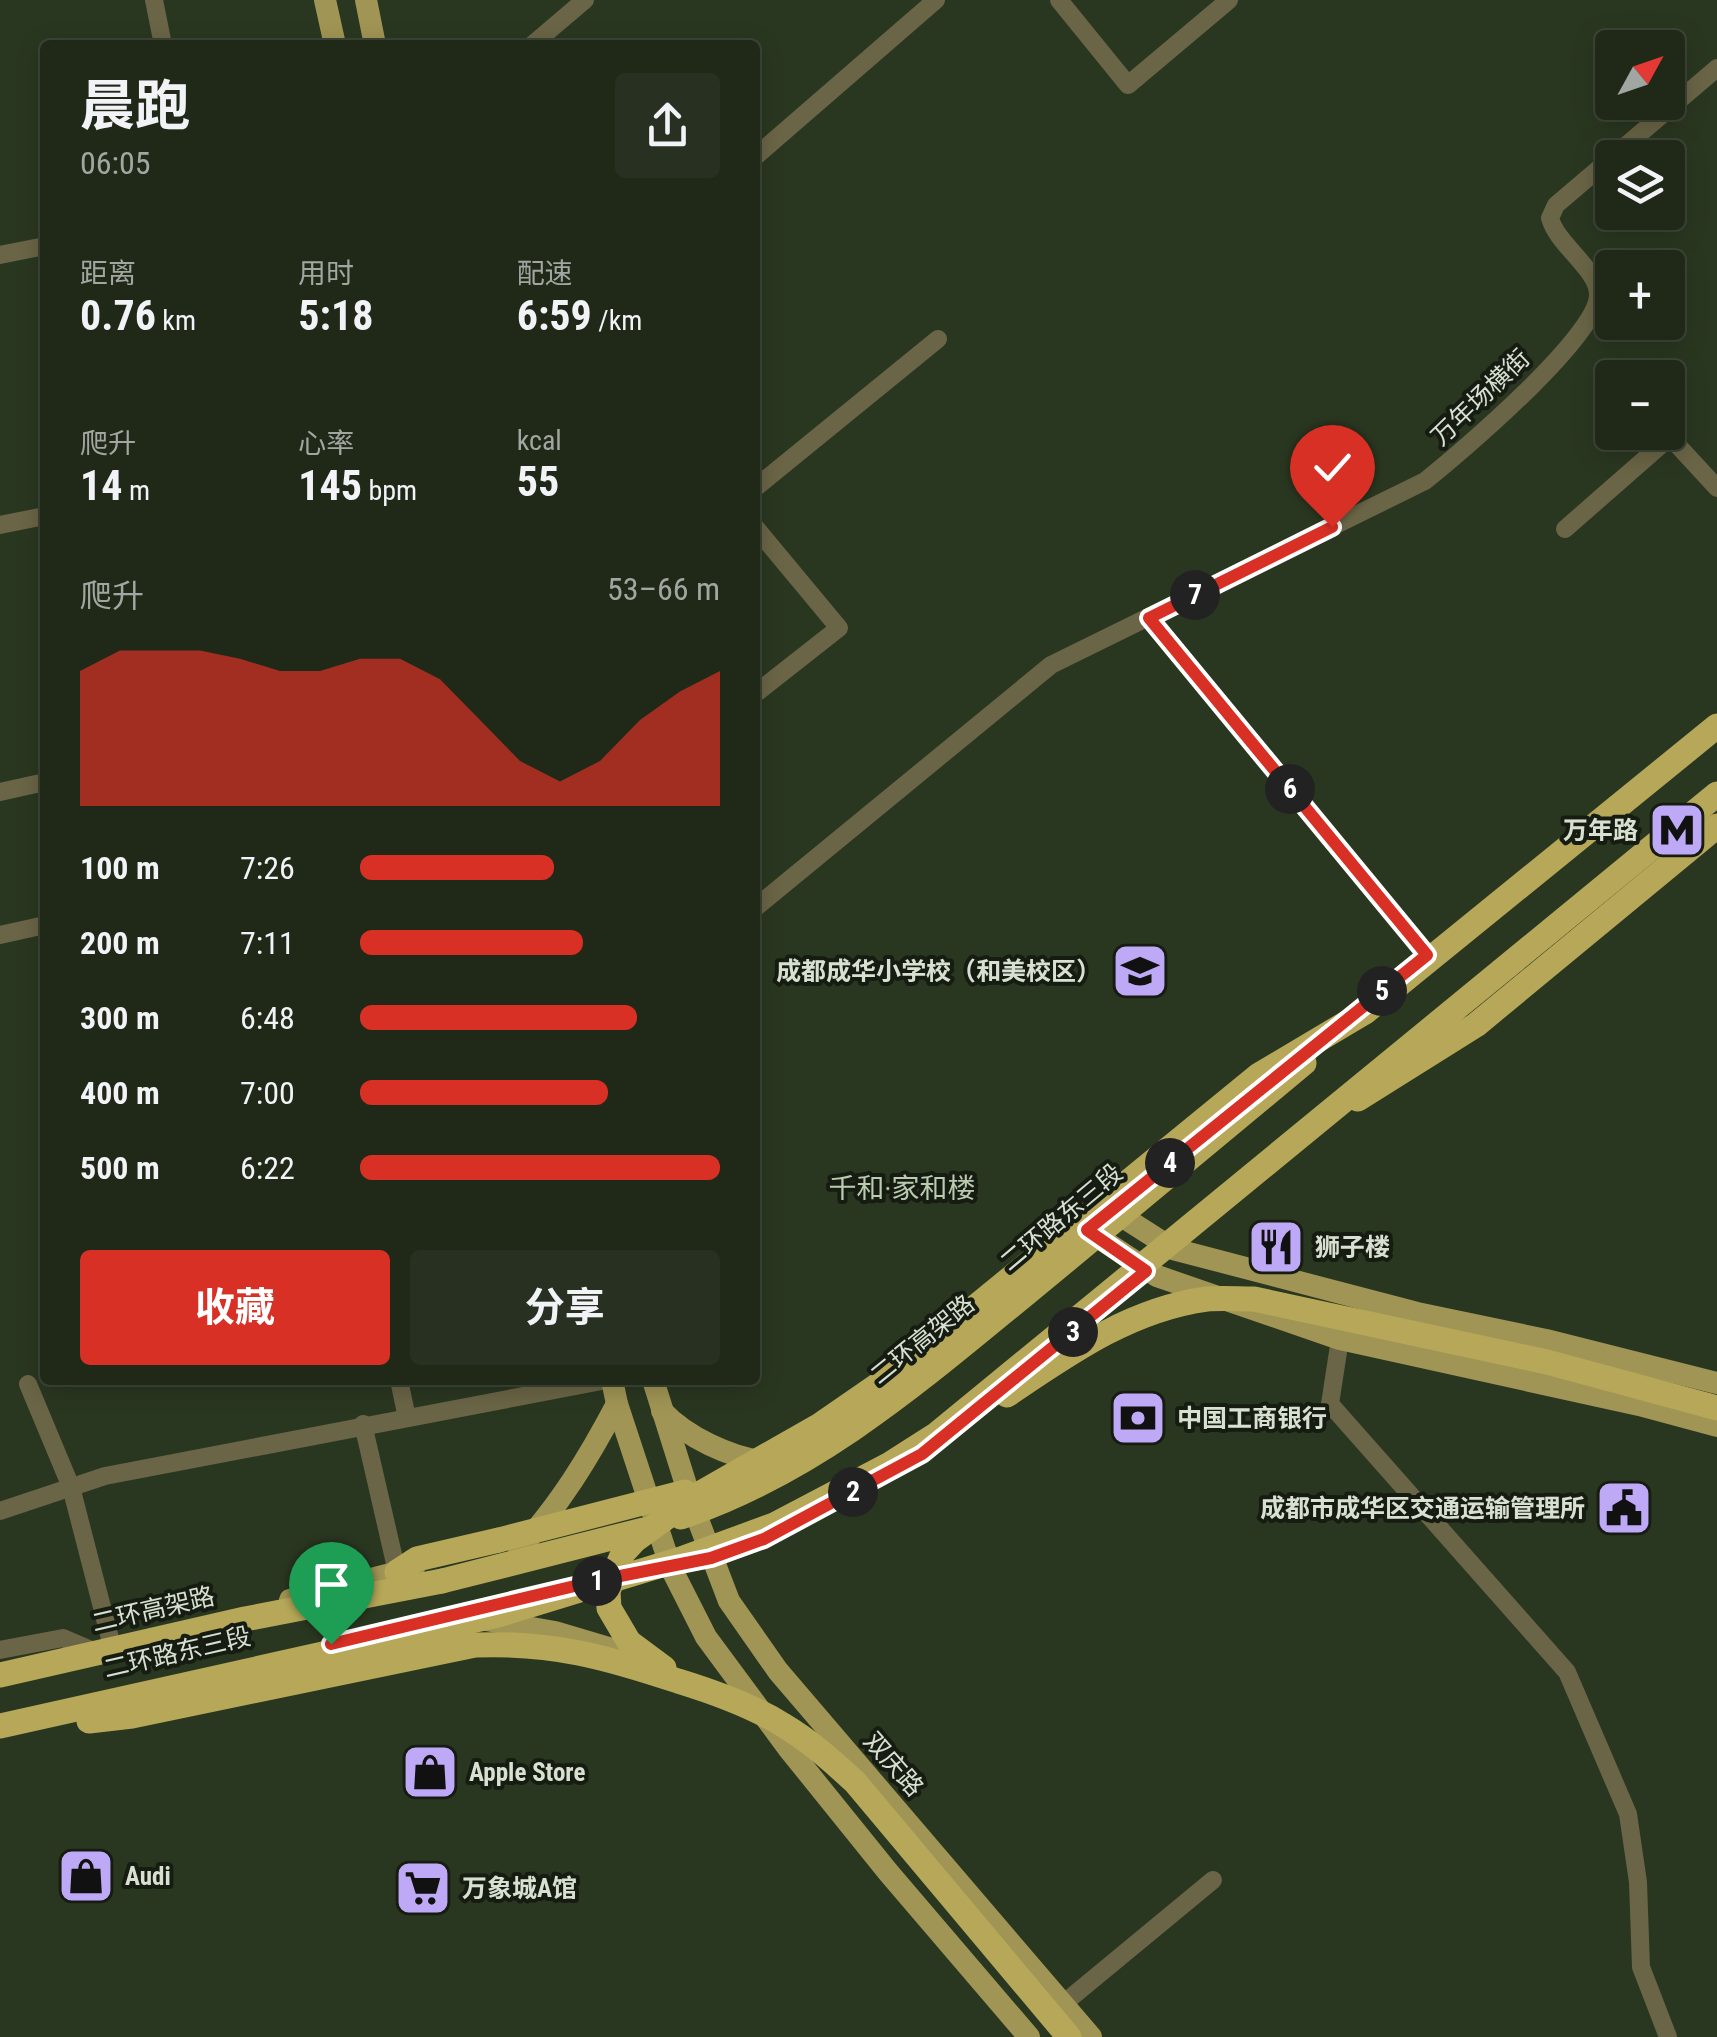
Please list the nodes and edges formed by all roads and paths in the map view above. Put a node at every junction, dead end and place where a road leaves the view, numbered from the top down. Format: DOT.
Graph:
graph roads {
  1 [pos="154,0"];
  2 [pos="326,0"];
  3 [pos="366,0"];
  4 [pos="585,0"];
  5 [pos="936,0"];
  6 [pos="1059,0"];
  7 [pos="1230,0"];
  8 [pos="162,40"];
  9 [pos="334,40"];
  10 [pos="374,40"];
  11 [pos="538,40"];
  12 [pos="1717,68"];
  13 [pos="760,153"];
  14 [pos="40,247"];
  15 [pos="0,255"];
  16 [pos="938,339"];
  17 [pos="760,484"];
  18 [pos="1717,488"];
  19 [pos="40,517"];
  20 [pos="0,525"];
  21 [pos="1565,528"];
  22 [pos="760,533"];
  23 [pos="1149,618"];
  24 [pos="760,690"];
  25 [pos="1717,716"];
  26 [pos="1717,726"];
  27 [pos="40,783"];
  28 [pos="0,792"];
  29 [pos="1717,797"];
  30 [pos="1717,826"];
  31 [pos="760,904"];
  32 [pos="40,926"];
  33 [pos="0,935"];
  34 [pos="1427,955"];
  35 [pos="1365,1012"];
  36 [pos="1346,1107"];
  37 [pos="1112,1210"];
  38 [pos="1087,1230"];
  39 [pos="1173,1248"];
  40 [pos="1146,1271"];
  41 [pos="1340,1339"];
  42 [pos="1717,1383"];
  43 [pos="28,1384"];
  44 [pos="400,1385"];
  45 [pos="583,1385"];
  46 [pos="611,1385"];
  47 [pos="654,1385"];
  48 [pos="617,1404"];
  49 [pos="1717,1408"];
  50 [pos="662,1411"];
  51 [pos="407,1418"];
  52 [pos="363,1424"];
  53 [pos="1717,1426"];
  54 [pos="937,1434"];
  55 [pos="799,1457"];
  56 [pos="728,1476"];
  57 [pos="71,1488"];
  58 [pos="692,1504"];
  59 [pos="0,1511"];
  60 [pos="655,1519"];
  61 [pos="509,1544"];
  62 [pos="711,1558"];
  63 [pos="671,1568"];
  64 [pos="397,1572"];
  65 [pos="452,1614"];
  66 [pos="102,1648"];
  67 [pos="0,1650"];
  68 [pos="0,1672"];
  69 [pos="704,1689"];
  70 [pos="0,1729"];
  71 [pos="788,1748"];
  72 [pos="1212,1880"];
  73 [pos="1063,2004"];
  74 [pos="1029,2037"];
  75 [pos="1069,2037"];
  76 [pos="1091,2037"];
  77 [pos="1668,2037"];
  1 -- 8 [label="street"];
  2 -- 9 [label="main road"];
  3 -- 10 [label="main road"];
  4 -- 11 [label="street"];
  5 -- 13 [label="street"];
  6 -- 7 [label="street"];
  12 -- 23 [label="street, 万年场横街"];
  14 -- 15 [label="street"];
  16 -- 17 [label="street"];
  18 -- 21 [label="street"];
  19 -- 20 [label="street"];
  22 -- 24 [label="street"];
  23 -- 31 [label="street, 万年场横街"];
  23 -- 34 [label="street"];
  25 -- 34 [label="main road, 二环路东三段"];
  26 -- 35 [label="highway, 二环高架路"];
  27 -- 28 [label="street"];
  29 -- 36 [label="main road, 二环路东三段"];
  29 -- 54 [label="highway, bridge"];
  30 -- 36 [label="highway"];
  32 -- 33 [label="street"];
  34 -- 37 [label="main road, 二环路东三段"];
  35 -- 56 [label="highway, bridge"];
  35 -- 68 [label="highway, 二环高架路, bridge"];
  36 -- 39 [label="main road, 二环路东三段"];
  37 -- 38 [label="main road, 二环路东三段"];
  37 -- 39 [label="main road"];
  38 -- 40 [label="main road"];
  38 -- 55 [label="main road, 二环路东三段"];
  39 -- 40 [label="main road, 二环路东三段"];
  39 -- 42 [label="main road"];
  40 -- 41 [label="main road"];
  40 -- 62 [label="main road, 二环路东三段"];
  41 -- 53 [label="main road"];
  41 -- 77 [label="street"];
  43 -- 57 [label="street"];
  44 -- 51 [label="street"];
  45 -- 51 [label="street"];
  46 -- 48 [label="main road"];
  47 -- 50 [label="main road, 双庆路"];
  48 -- 60 [label="main road"];
  48 -- 61 [label="main road"];
  49 -- 54 [label="highway, bridge"];
  50 -- 55 [label="main road"];
  50 -- 58 [label="main road, 双庆路"];
  51 -- 52 [label="street"];
  52 -- 57 [label="street"];
  52 -- 64 [label="street"];
  54 -- 70 [label="highway, bridge"];
  55 -- 58 [label="main road, 二环路东三段"];
  56 -- 61 [label="highway, bridge"];
  56 -- 69 [label="highway, bridge"];
  57 -- 59 [label="street"];
  57 -- 66 [label="street"];
  58 -- 60 [label="main road, 二环路东三段"];
  58 -- 62 [label="main road, 双庆路"];
  60 -- 61 [label="main road, 二环路东三段"];
  60 -- 63 [label="main road"];
  61 -- 64 [label="highway"];
  62 -- 63 [label="main road, 二环路东三段"];
  62 -- 73 [label="main road, 双庆路"];
  63 -- 65 [label="main road, 二环路东三段"];
  63 -- 71 [label="main road"];
  64 -- 66 [label="main road, 二环路东三段"];
  65 -- 70 [label="main road, 二环路东三段"];
  65 -- 71 [label="main road"];
  66 -- 67 [label="street"];
  66 -- 68 [label="main road, 二环路东三段"];
  69 -- 70 [label="highway, bridge"];
  69 -- 75 [label="highway, bridge"];
  71 -- 74 [label="main road"];
  72 -- 73 [label="street"];
  73 -- 76 [label="main road, 双庆路"];
}
